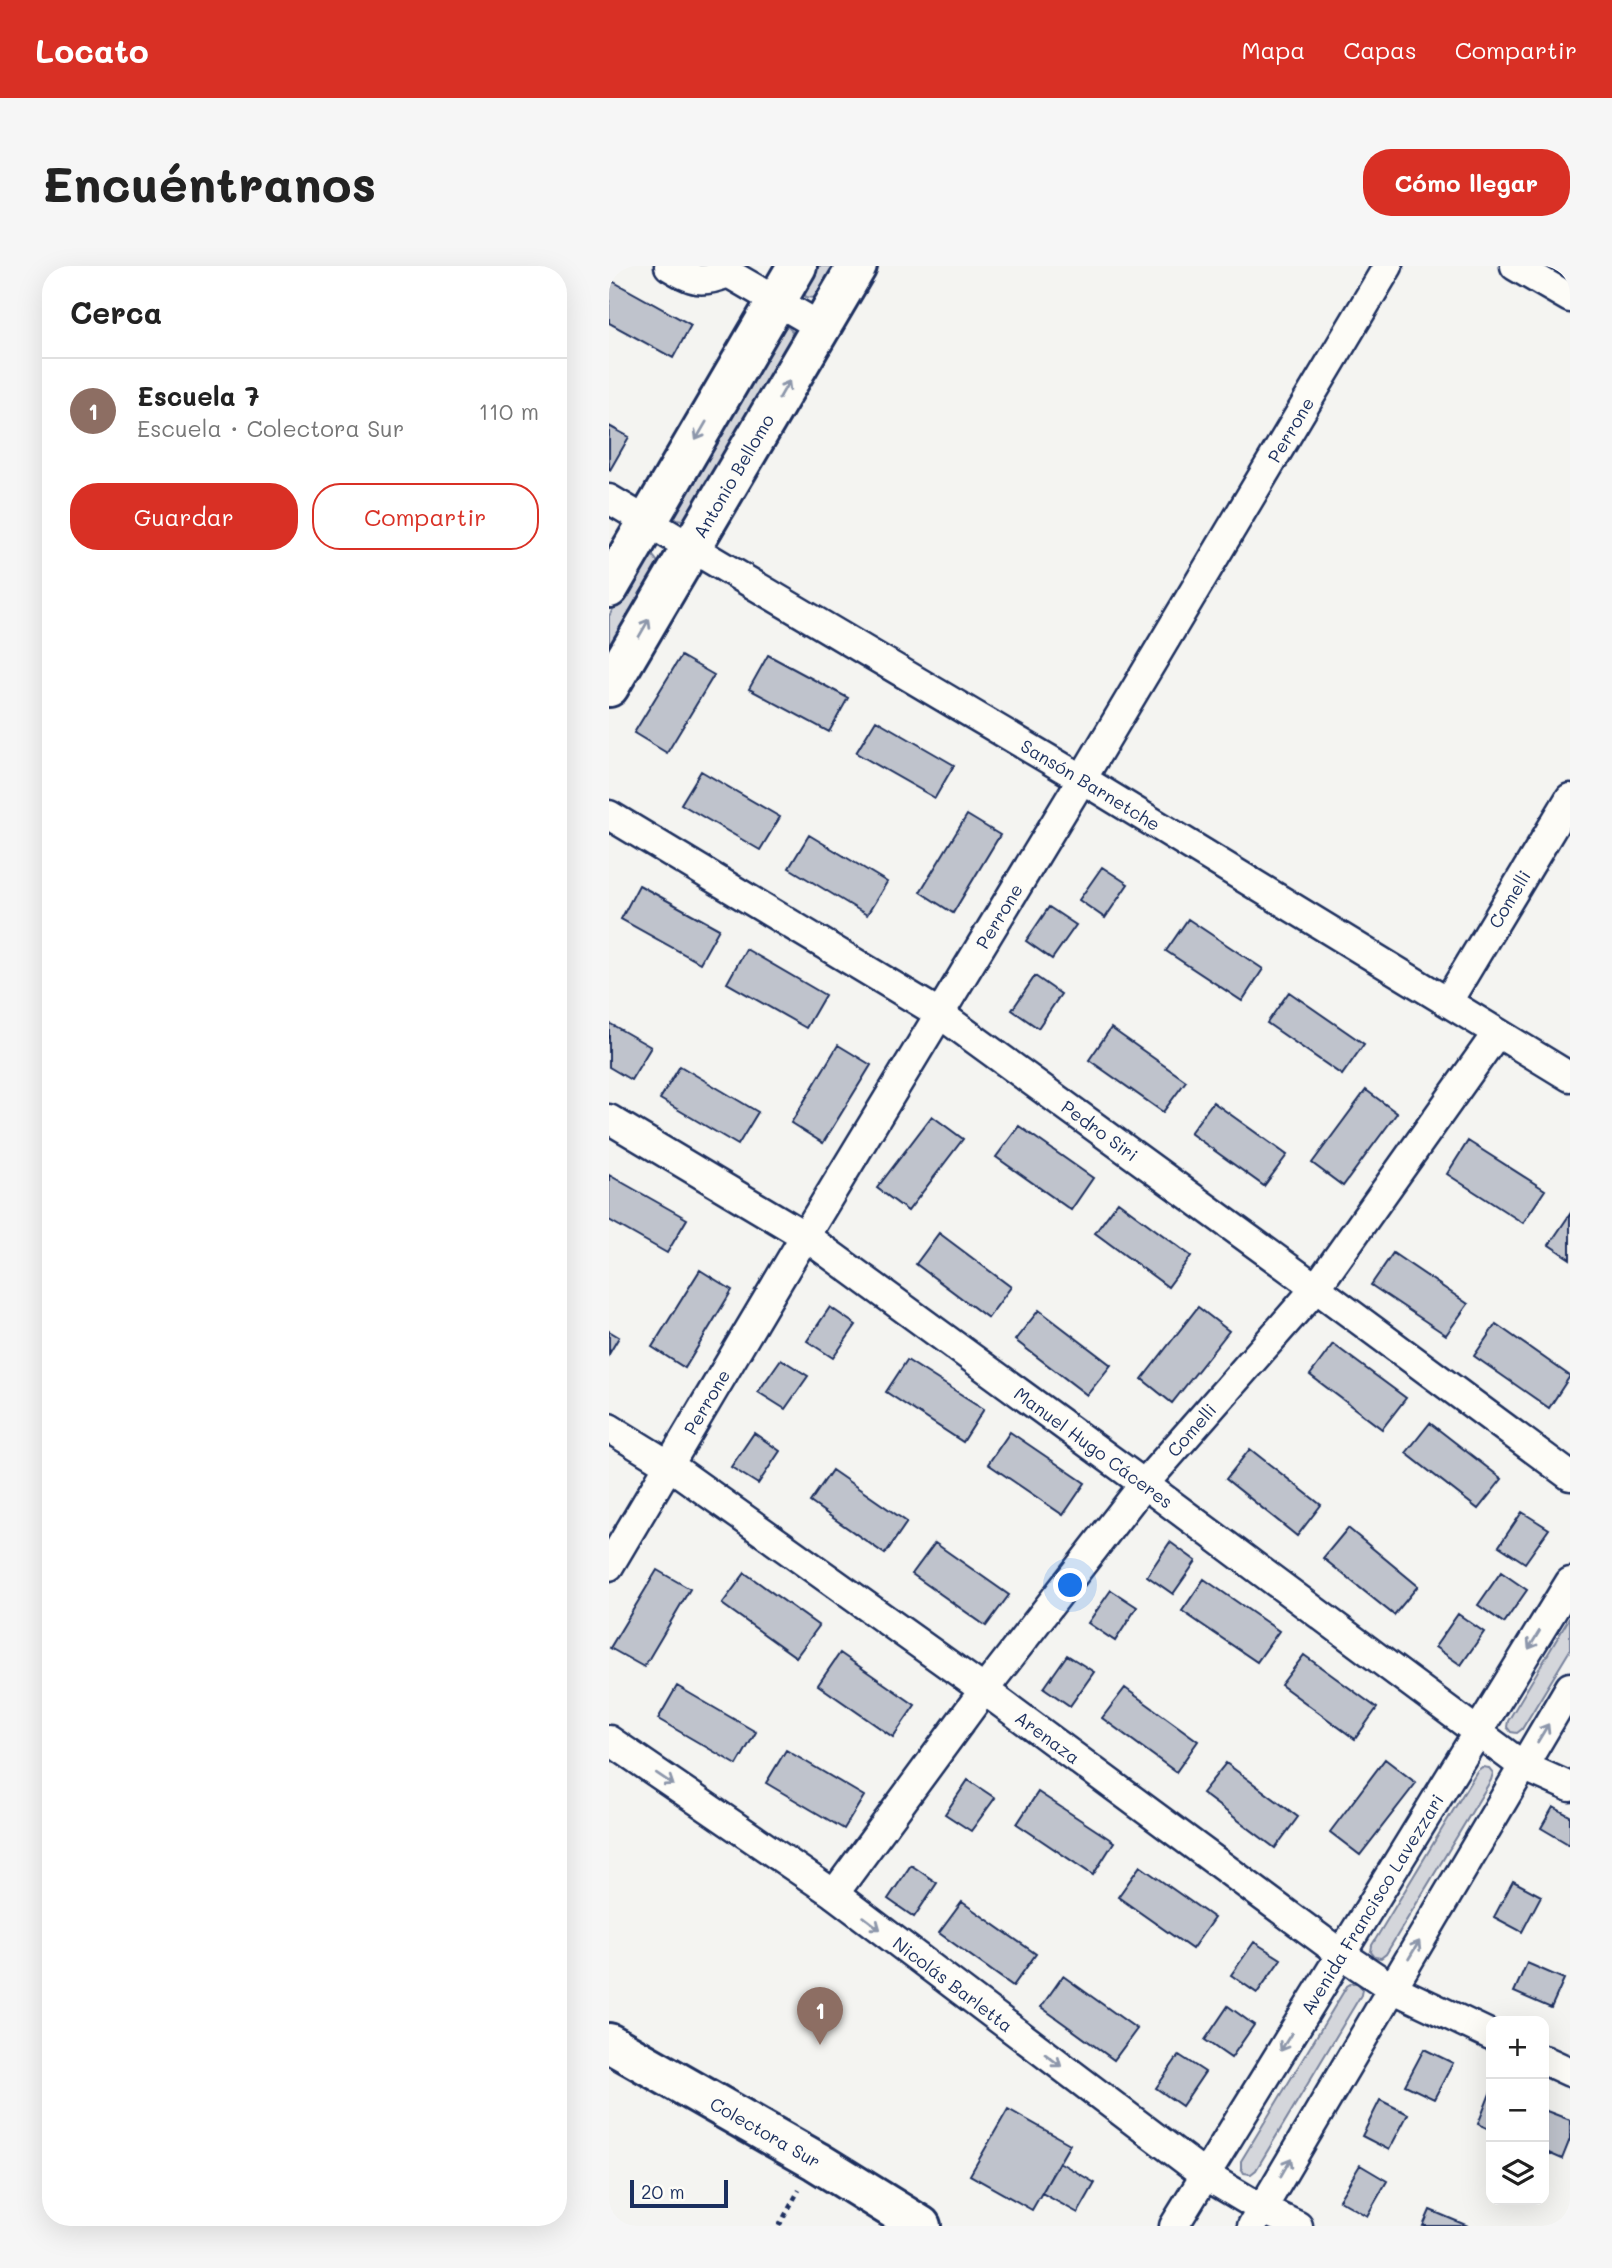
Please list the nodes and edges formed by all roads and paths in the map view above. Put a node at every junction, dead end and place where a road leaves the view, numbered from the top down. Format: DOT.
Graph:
graph roads {
  1 [pos="669,266"];
  2 [pos="797,266"];
  3 [pos="857,266"];
  4 [pos="1388,266"];
  5 [pos="1515,266"];
  6 [pos="728,270"];
  7 [pos="1570,298"];
  8 [pos="777,300"];
  9 [pos="821,327"];
  10 [pos="609,499"];
  11 [pos="648,522"];
  12 [pos="691,548"];
  13 [pos="609,588"];
  14 [pos="609,687"];
  15 [pos="1082,779"];
  16 [pos="1570,798"];
  17 [pos="609,816"];
  18 [pos="1448,1001"];
  19 [pos="940,1014"];
  20 [pos="1497,1032"];
  21 [pos="1570,1076"];
  22 [pos="609,1119"];
  23 [pos="805,1236"];
  24 [pos="1317,1287"];
  25 [pos="609,1429"];
  26 [pos="669,1465"];
  27 [pos="1570,1476"];
  28 [pos="1145,1484"];
  29 [pos="609,1566"];
  30 [pos="1570,1582"];
  31 [pos="1570,1687"];
  32 [pos="984,1690"];
  33 [pos="1479,1731"];
  34 [pos="609,1740"];
  35 [pos="1523,1766"];
  36 [pos="1570,1787"];
  37 [pos="834,1894"];
  38 [pos="1341,1954"];
  39 [pos="1392,1988"];
  40 [pos="1486,2033"];
  41 [pos="609,2043"];
  42 [pos="1549,2062"];
  43 [pos="1570,2072"];
  44 [pos="1205,2175"];
  45 [pos="1257,2217"];
  46 [pos="921,2226"];
  47 [pos="1174,2226"];
  48 [pos="1298,2226"];
  1 -- 6 [label="street"];
  2 -- 8 [label="street"];
  3 -- 9 [label="street, Antonio Bellomo"];
  4 -- 15 [label="street, Perrone"];
  5 -- 7 [label="street"];
  6 -- 8 [label="street"];
  8 -- 9 [label="street"];
  8 -- 11 [label="street, one-way"];
  12 -- 9 [label="street, Antonio Bellomo, one-way"];
  10 -- 11 [label="street, Sansón Barnetche"];
  11 -- 12 [label="street, Sansón Barnetche"];
  11 -- 13 [label="street"];
  14 -- 12 [label="street, Antonio Bellomo, one-way"];
  12 -- 15 [label="street, Sansón Barnetche"];
  15 -- 18 [label="street, Sansón Barnetche"];
  15 -- 19 [label="street, Perrone"];
  16 -- 18 [label="street, Comelli"];
  17 -- 19 [label="street, Pedro Siri"];
  18 -- 20 [label="street, Sansón Barnetche"];
  19 -- 23 [label="street, Perrone"];
  19 -- 24 [label="street, Pedro Siri"];
  20 -- 21 [label="street, Sansón Barnetche"];
  20 -- 24 [label="street, Comelli"];
  22 -- 23 [label="street, Manuel Hugo Cáceres"];
  23 -- 26 [label="street, Perrone"];
  23 -- 28 [label="street, Manuel Hugo Cáceres"];
  24 -- 27 [label="street, Pedro Siri"];
  24 -- 28 [label="street, Comelli"];
  25 -- 26 [label="street, Arenaza"];
  26 -- 29 [label="street, Perrone"];
  26 -- 32 [label="street, Arenaza"];
  28 -- 32 [label="street, Comelli"];
  28 -- 33 [label="street, Manuel Hugo Cáceres"];
  30 -- 33 [label="street, Avenida Francisco Lavezzari, one-way"];
  35 -- 31 [label="street, one-way"];
  32 -- 37 [label="street, Comelli"];
  32 -- 38 [label="street, Arenaza"];
  33 -- 35 [label="street, Manuel Hugo Cáceres"];
  33 -- 38 [label="street, Avenida Francisco Lavezzari"];
  34 -- 37 [label="street, Nicolás Barletta, one-way"];
  35 -- 36 [label="street, Manuel Hugo Cáceres"];
  39 -- 35 [label="street, one-way"];
  37 -- 44 [label="street, Nicolás Barletta, one-way"];
  38 -- 39 [label="street, Arenaza"];
  38 -- 44 [label="street, Avenida Francisco Lavezzari, one-way"];
  39 -- 40 [label="street, Arenaza"];
  45 -- 39 [label="street, one-way"];
  41 -- 46 [label="street, Colectora Sur"];
  42 -- 43 [label="street"];
  44 -- 45 [label="street, Nicolás Barletta"];
  44 -- 47 [label="street, Avenida Francisco Lavezzari"];
  45 -- 48 [label="street, Nicolás Barletta"];
}
